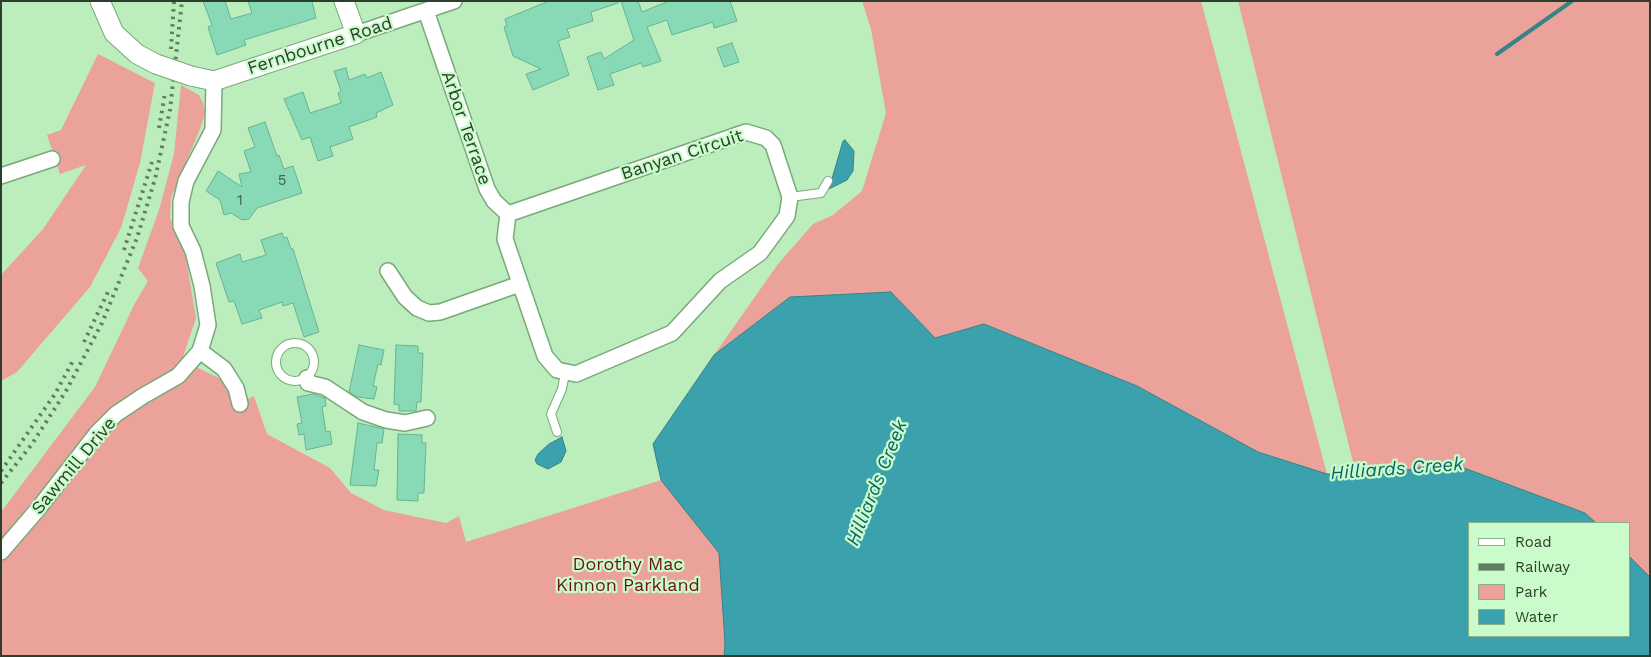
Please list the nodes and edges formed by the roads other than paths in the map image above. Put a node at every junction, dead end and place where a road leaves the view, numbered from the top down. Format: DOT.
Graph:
graph roads {
  1 [pos="100,1"];
  2 [pos="344,1"];
  3 [pos="454,1"];
  4 [pos="426,11"];
  5 [pos="356,34"];
  6 [pos="214,81"];
  7 [pos="52,158"];
  8 [pos="1,176"];
  9 [pos="828,181"];
  10 [pos="790,197"];
  11 [pos="508,214"];
  12 [pos="388,270"];
  13 [pos="520,284"];
  14 [pos="200,351"];
  15 [pos="565,373"];
  16 [pos="307,378"];
  17 [pos="240,404"];
  18 [pos="427,418"];
  19 [pos="557,432"];
  20 [pos="1,552"];
  1 -- 6 [label="street, bridge"];
  2 -- 5 [label="street"];
  3 -- 4 [label="street, Fernbourne Road"];
  4 -- 5 [label="street, Fernbourne Road"];
  4 -- 11 [label="street, Arbor Terrace"];
  5 -- 6 [label="street, Fernbourne Road"];
  6 -- 14 [label="street"];
  7 -- 8 [label="street"];
  9 -- 10 [label="lane"];
  10 -- 11 [label="street, Banyan Circuit"];
  10 -- 15 [label="street"];
  11 -- 13 [label="street"];
  12 -- 13 [label="street"];
  13 -- 15 [label="street"];
  14 -- 17 [label="street"];
  14 -- 20 [label="street, Sawmill Drive"];
  15 -- 19 [label="lane"];
  16 -- 16 [label="lane"];
  16 -- 18 [label="street"];
}
